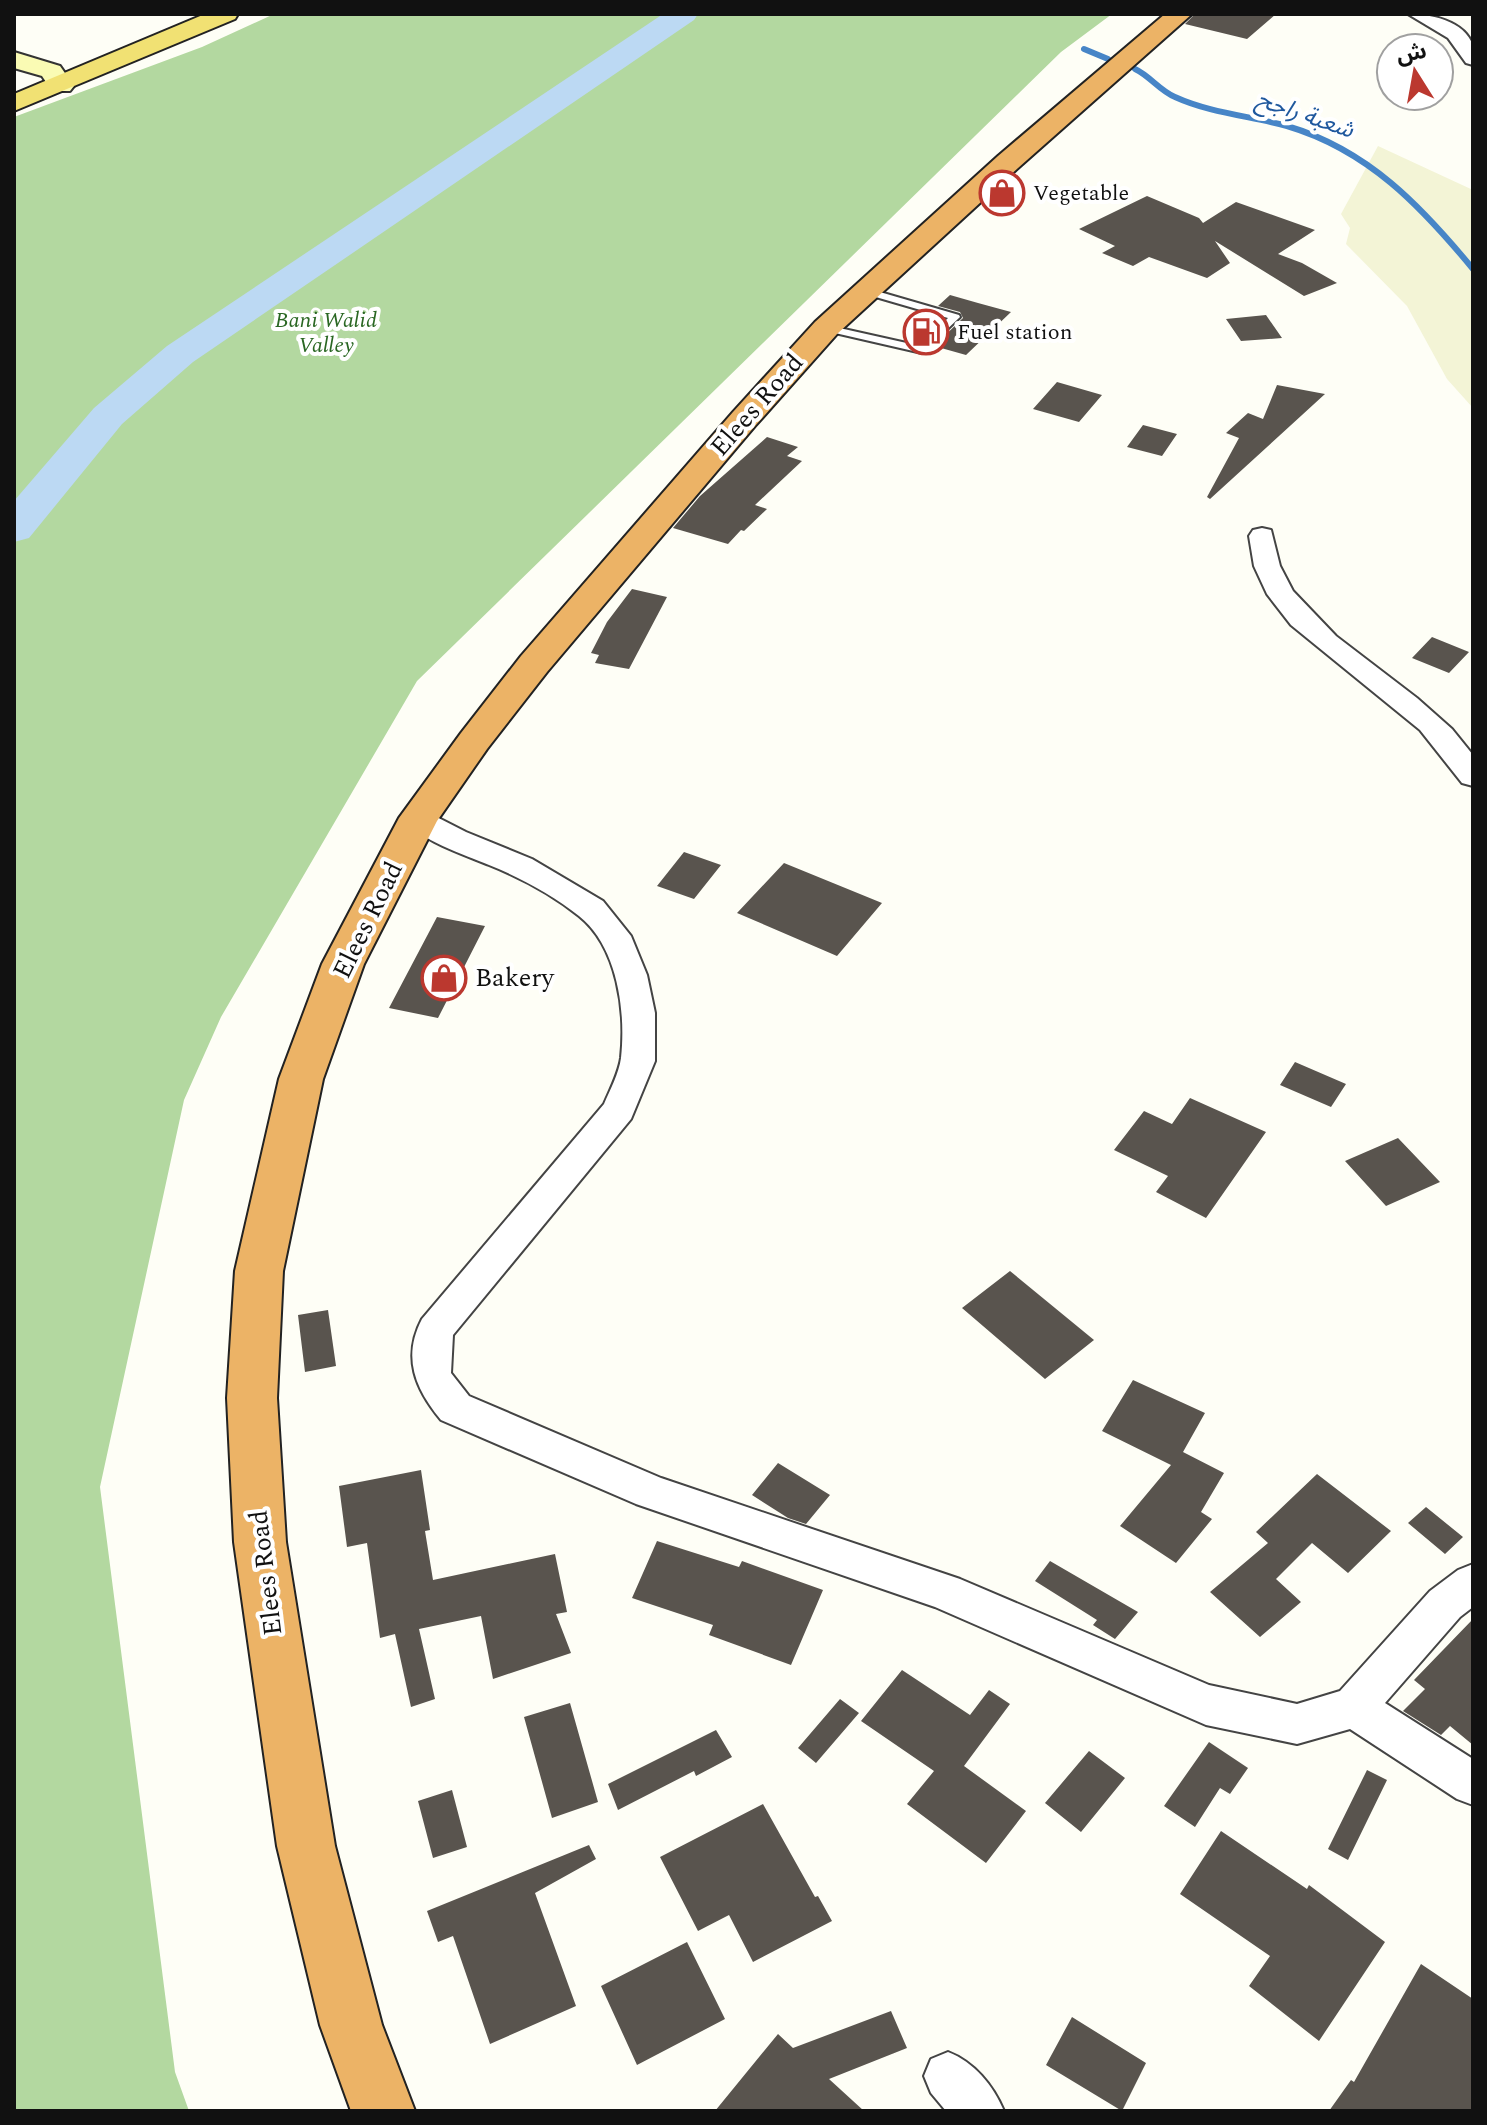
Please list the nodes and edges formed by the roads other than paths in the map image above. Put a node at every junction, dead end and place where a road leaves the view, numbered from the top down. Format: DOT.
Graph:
graph roads {
  1 [pos="226,14"];
  2 [pos="1180,14"];
  3 [pos="1417,14"];
  4 [pos="1473,59"];
  5 [pos="14,60"];
  6 [pos="61,86"];
  7 [pos="14,103"];
  8 [pos="866,291"];
  9 [pos="826,328"];
  10 [pos="1262,536"];
  11 [pos="1473,776"];
  12 [pos="419,818"];
  13 [pos="1473,1583"];
  14 [pos="1354,1707"];
  15 [pos="1473,1784"];
  16 [pos="383,2111"];
  1 -- 6 [label="main road"];
  2 -- 8 [label="highway, Elees Road"];
  3 -- 4 [label="street"];
  5 -- 6 [label="street"];
  6 -- 7 [label="main road"];
  8 -- 9 [label="highway, Elees Road"];
  8 -- 9 [label="lane"];
  9 -- 12 [label="highway, Elees Road"];
  10 -- 11 [label="street"];
  12 -- 14 [label="street"];
  12 -- 16 [label="highway, Elees Road"];
  13 -- 14 [label="street"];
  14 -- 15 [label="street"];
}
